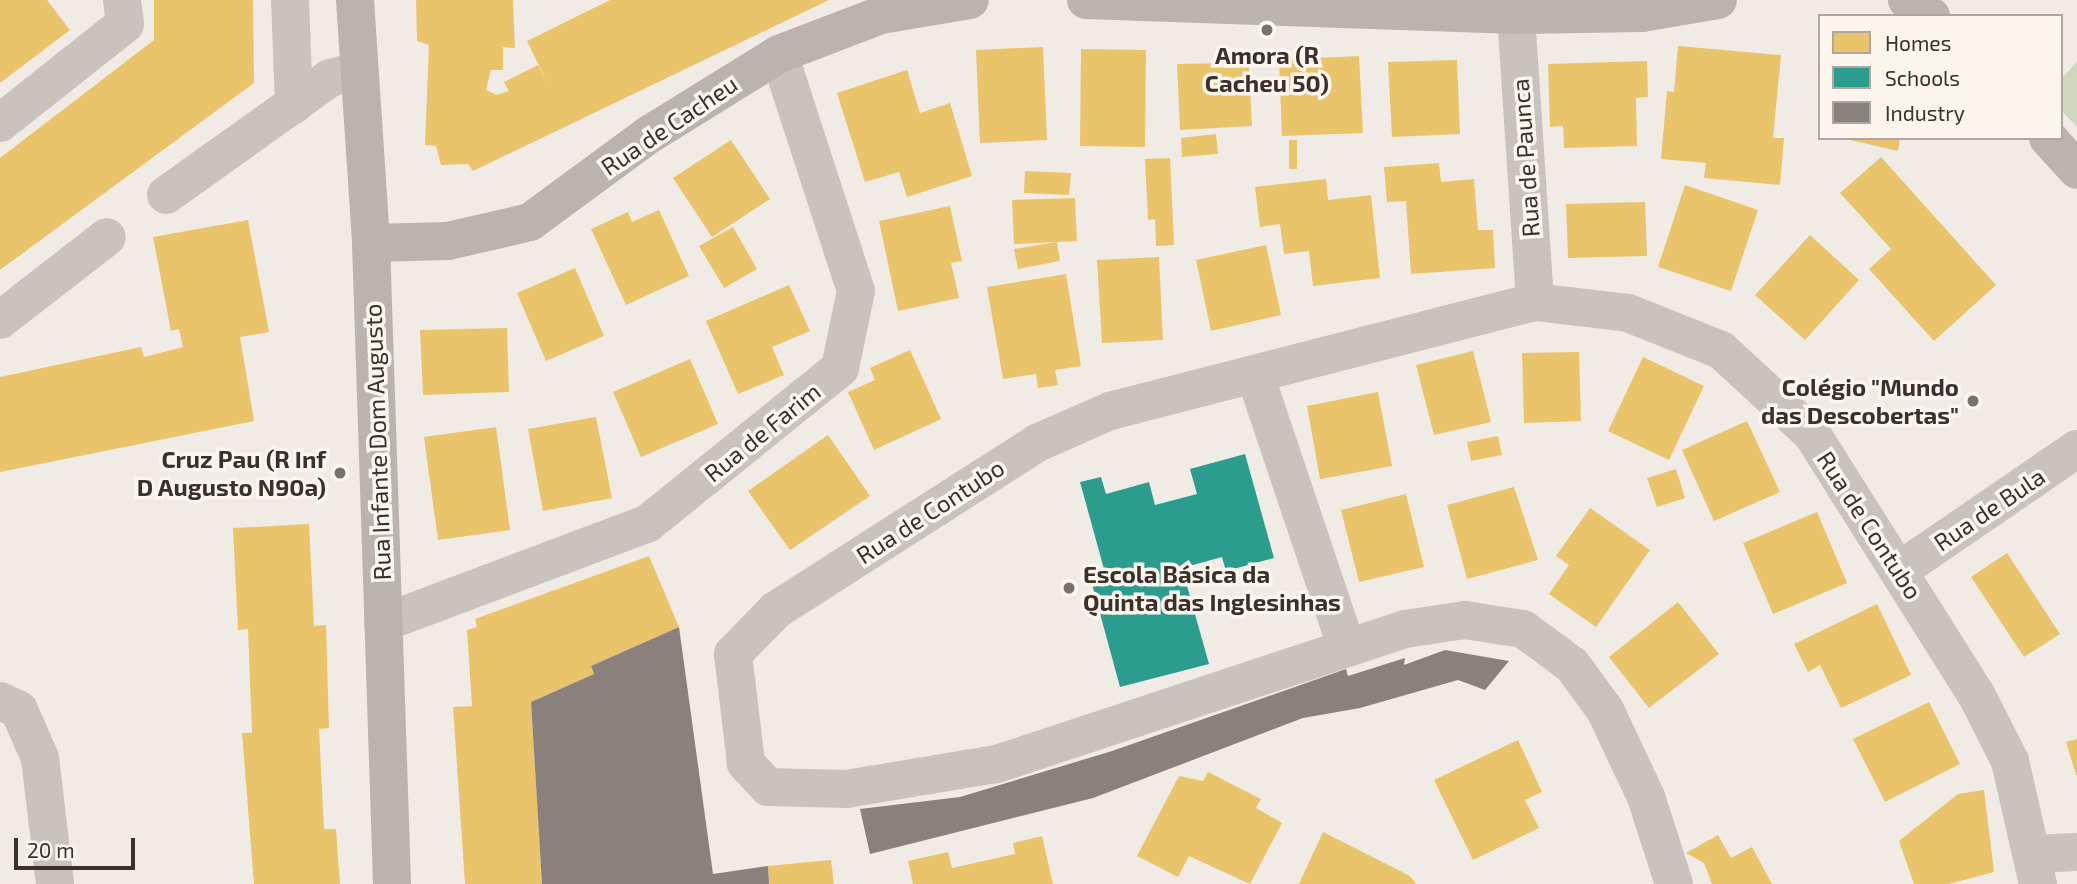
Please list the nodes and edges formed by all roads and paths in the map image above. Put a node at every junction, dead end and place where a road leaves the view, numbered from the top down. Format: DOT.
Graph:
graph roads {
  1 [pos="122,0"];
  2 [pos="290,0"];
  3 [pos="355,0"];
  4 [pos="970,0"];
  5 [pos="1086,0"];
  6 [pos="1718,0"];
  7 [pos="1908,0"];
  8 [pos="1638,6"];
  9 [pos="1928,14"];
  10 [pos="1516,15"];
  11 [pos="779,54"];
  12 [pos="357,71"];
  13 [pos="294,105"];
  14 [pos="0,123"];
  15 [pos="2050,140"];
  16 [pos="2077,170"];
  17 [pos="166,195"];
  18 [pos="107,237"];
  19 [pos="371,243"];
  20 [pos="1535,302"];
  21 [pos="0,320"];
  22 [pos="1255,375"];
  23 [pos="2077,449"];
  24 [pos="1900,570"];
  25 [pos="383,623"];
  26 [pos="1347,648"];
  27 [pos="0,702"];
  28 [pos="2077,852"];
  29 [pos="2036,869"];
  30 [pos="55,884"];
  31 [pos="392,884"];
  32 [pos="1674,884"];
  1 -- 14 [label="street"];
  2 -- 13 [label="street"];
  3 -- 12 [label="main road, Rua Infante Dom Augusto"];
  4 -- 11 [label="main road, Rua de Cacheu"];
  5 -- 10 [label="main road"];
  6 -- 8 [label="main road"];
  7 -- 9 [label="main road"];
  8 -- 10 [label="main road"];
  10 -- 20 [label="street, Rua de Paunca"];
  11 -- 19 [label="main road, Rua de Cacheu"];
  11 -- 25 [label="street, Rua de Farim"];
  12 -- 13 [label="street"];
  12 -- 19 [label="main road, Rua Infante Dom Augusto"];
  13 -- 17 [label="street"];
  15 -- 16 [label="main road"];
  18 -- 21 [label="street"];
  19 -- 25 [label="main road, Rua Infante Dom Augusto"];
  20 -- 22 [label="street, Rua de Contubo"];
  20 -- 24 [label="street, Rua de Contubo"];
  22 -- 26 [label="street"];
  22 -- 26 [label="street, Rua de Contubo"];
  23 -- 24 [label="street, Rua de Bula"];
  24 -- 29 [label="street, Rua de Contubo"];
  25 -- 31 [label="main road, Rua Infante Dom Augusto"];
  26 -- 32 [label="street, Rua de Contubo"];
  27 -- 30 [label="street"];
  28 -- 29 [label="street"];
}
